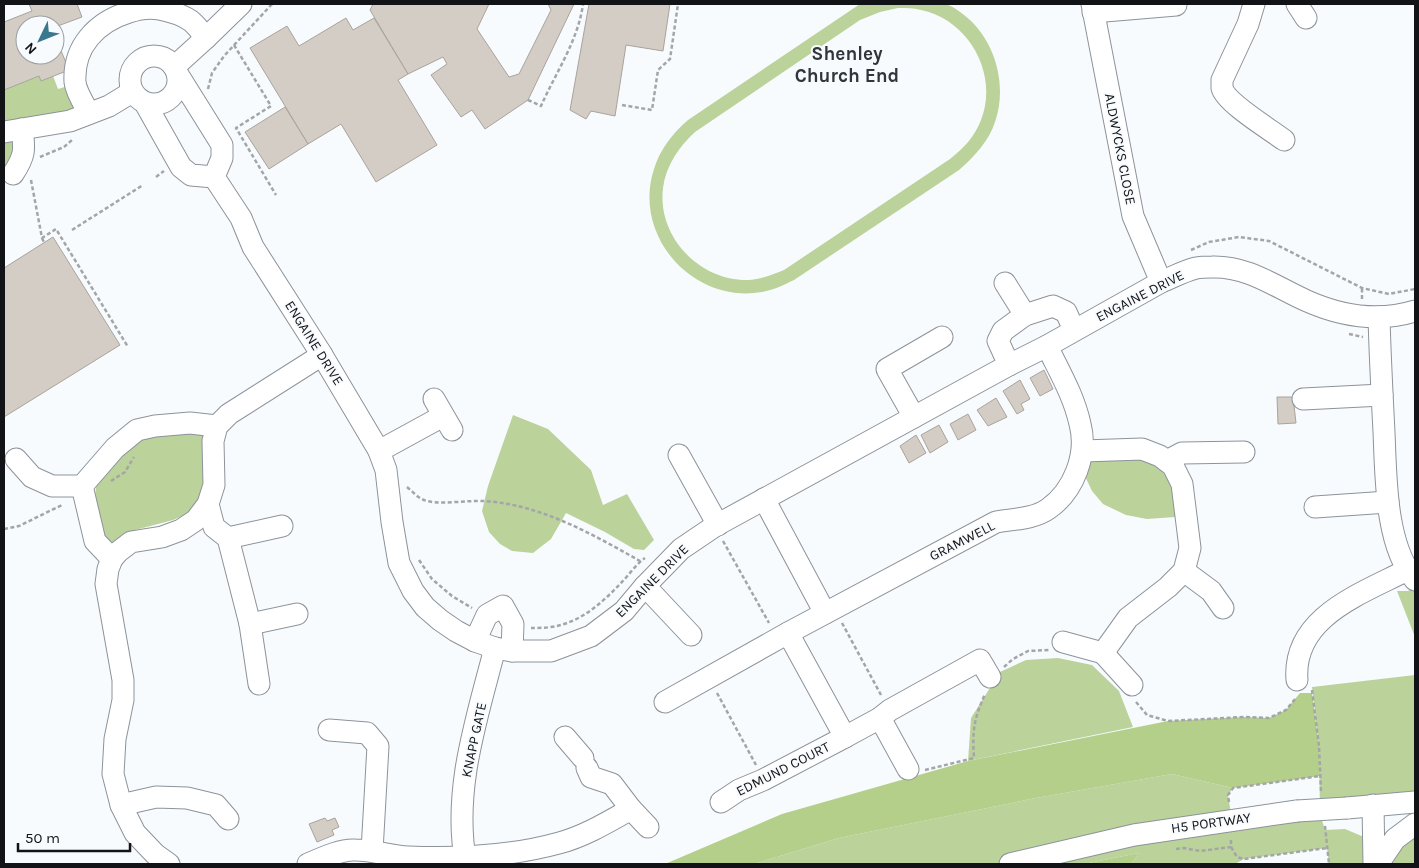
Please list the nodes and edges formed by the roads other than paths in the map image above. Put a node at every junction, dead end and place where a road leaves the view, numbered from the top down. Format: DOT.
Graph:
graph roads {
  1 [pos="241,4"];
  2 [pos="1254,4"];
  3 [pos="1176,5"];
  4 [pos="1092,8"];
  5 [pos="111,11"];
  6 [pos="206,38"];
  7 [pos="176,70"];
  8 [pos="138,97"];
  9 [pos="89,113"];
  10 [pos="13,130"];
  11 [pos="1284,140"];
  12 [pos="22,175"];
  13 [pos="214,177"];
  14 [pos="1161,282"];
  15 [pos="1005,283"];
  16 [pos="1415,311"];
  17 [pos="1026,315"];
  18 [pos="1379,317"];
  19 [pos="1074,330"];
  20 [pos="942,337"];
  21 [pos="1046,346"];
  22 [pos="322,355"];
  23 [pos="1008,365"];
  24 [pos="1382,395"];
  25 [pos="1303,399"];
  26 [pos="443,415"];
  27 [pos="914,417"];
  28 [pos="217,426"];
  29 [pos="1082,451"];
  30 [pos="379,452"];
  31 [pos="1244,452"];
  32 [pos="679,455"];
  33 [pos="16,459"];
  34 [pos="1167,461"];
  35 [pos="82,486"];
  36 [pos="764,499"];
  37 [pos="1388,502"];
  38 [pos="208,504"];
  39 [pos="1315,507"];
  40 [pos="282,526"];
  41 [pos="716,526"];
  42 [pos="228,538"];
  43 [pos="112,560"];
  44 [pos="1184,571"];
  45 [pos="1411,575"];
  46 [pos="645,586"];
  47 [pos="1223,608"];
  48 [pos="830,611"];
  49 [pos="297,614"];
  50 [pos="250,624"];
  51 [pos="691,635"];
  52 [pos="783,635"];
  53 [pos="474,641"];
  54 [pos="1063,642"];
  55 [pos="503,649"];
  56 [pos="1103,653"];
  57 [pos="982,662"];
  58 [pos="259,684"];
  59 [pos="1132,685"];
  60 [pos="1305,689"];
  61 [pos="665,702"];
  62 [pos="885,714"];
  63 [pos="329,730"];
  64 [pos="565,737"];
  65 [pos="845,737"];
  66 [pos="908,769"];
  67 [pos="1412,800"];
  68 [pos="721,802"];
  69 [pos="121,804"];
  70 [pos="1372,805"];
  71 [pos="631,809"];
  72 [pos="228,819"];
  73 [pos="1415,824"];
  74 [pos="648,827"];
  75 [pos="372,851"];
  76 [pos="465,860"];
  77 [pos="169,864"];
  78 [pos="308,864"];
  79 [pos="1010,864"];
  80 [pos="1374,864"];
  81 [pos="1378,864"];
  1 -- 6 [label="street"];
  2 -- 11 [label="street"];
  3 -- 4 [label="street, ALDWYCKS CLOSE"];
  4 -- 14 [label="street, ALDWYCKS CLOSE"];
  5 -- 6 [label="street"];
  5 -- 9 [label="street"];
  6 -- 7 [label="street"];
  7 -- 8 [label="street"];
  7 -- 8 [label="street"];
  7 -- 13 [label="street"];
  8 -- 9 [label="street"];
  8 -- 13 [label="street"];
  9 -- 10 [label="street"];
  10 -- 12 [label="street"];
  13 -- 22 [label="street, ENGAINE DRIVE"];
  14 -- 18 [label="street, ENGAINE DRIVE"];
  14 -- 19 [label="street, ENGAINE DRIVE"];
  15 -- 17 [label="street"];
  16 -- 18 [label="street, ENGAINE DRIVE"];
  17 -- 19 [label="street"];
  17 -- 23 [label="street"];
  18 -- 24 [label="street"];
  19 -- 21 [label="street, ENGAINE DRIVE"];
  20 -- 27 [label="street"];
  21 -- 23 [label="street, ENGAINE DRIVE"];
  21 -- 29 [label="street, GRAMWELL"];
  22 -- 28 [label="street"];
  22 -- 30 [label="street, ENGAINE DRIVE"];
  23 -- 27 [label="street, ENGAINE DRIVE"];
  24 -- 25 [label="street"];
  24 -- 37 [label="street"];
  26 -- 30 [label="street"];
  27 -- 36 [label="street, ENGAINE DRIVE"];
  28 -- 35 [label="street"];
  28 -- 38 [label="street"];
  29 -- 34 [label="street"];
  29 -- 48 [label="street, GRAMWELL"];
  30 -- 53 [label="street, ENGAINE DRIVE"];
  31 -- 34 [label="street"];
  32 -- 41 [label="street"];
  33 -- 35 [label="street"];
  34 -- 44 [label="street"];
  35 -- 43 [label="street"];
  36 -- 41 [label="street, ENGAINE DRIVE"];
  36 -- 48 [label="street"];
  37 -- 39 [label="street"];
  37 -- 45 [label="street"];
  38 -- 42 [label="street"];
  38 -- 43 [label="street"];
  40 -- 42 [label="street"];
  41 -- 46 [label="street, ENGAINE DRIVE"];
  42 -- 50 [label="street"];
  43 -- 69 [label="street"];
  44 -- 47 [label="street"];
  44 -- 56 [label="street"];
  45 -- 60 [label="street"];
  46 -- 51 [label="street"];
  46 -- 55 [label="street, ENGAINE DRIVE"];
  48 -- 52 [label="street, GRAMWELL"];
  49 -- 50 [label="street"];
  50 -- 58 [label="street"];
  52 -- 61 [label="street, GRAMWELL"];
  52 -- 65 [label="street, EDMUND COURT"];
  53 -- 55 [label="street, ENGAINE DRIVE"];
  53 -- 55 [label="street, KNAPP GATE"];
  54 -- 56 [label="street"];
  55 -- 76 [label="street, KNAPP GATE"];
  56 -- 59 [label="street"];
  57 -- 62 [label="street, EDMUND COURT"];
  62 -- 65 [label="street, EDMUND COURT"];
  62 -- 66 [label="street"];
  63 -- 75 [label="street"];
  64 -- 71 [label="street"];
  65 -- 68 [label="street, EDMUND COURT"];
  67 -- 70 [label="street, H5 PORTWAY"];
  69 -- 72 [label="street"];
  69 -- 77 [label="street"];
  70 -- 79 [label="street, H5 PORTWAY, bridge"];
  70 -- 80 [label="street"];
  71 -- 74 [label="street"];
  71 -- 76 [label="street"];
  73 -- 81 [label="street"];
  75 -- 76 [label="street"];
  75 -- 78 [label="street"];
}
